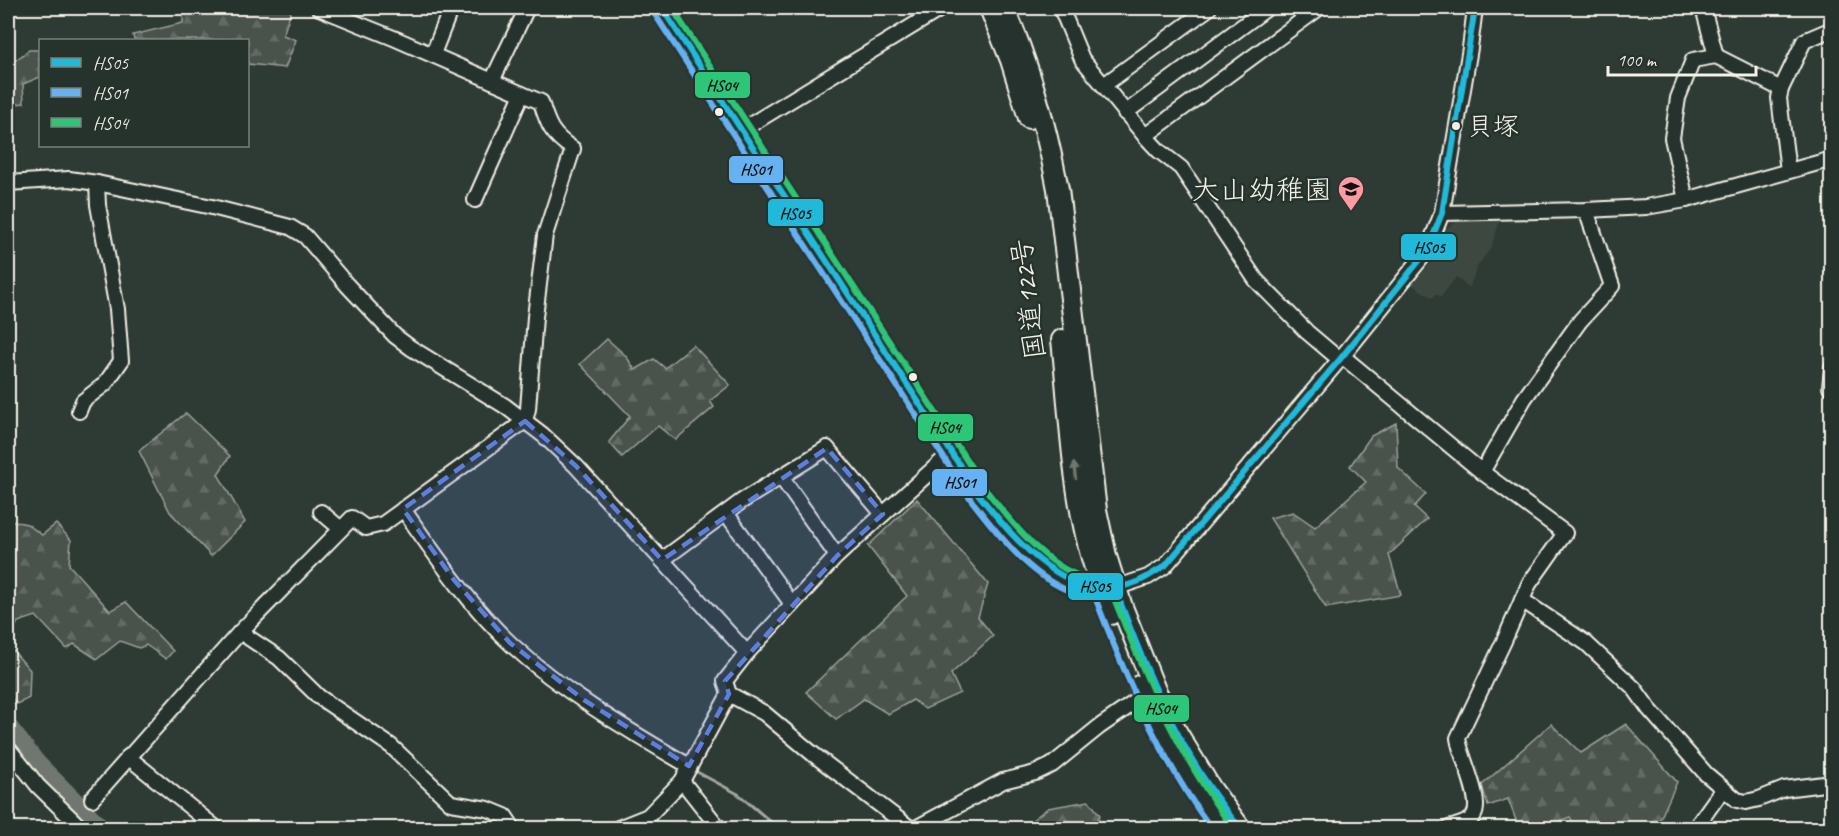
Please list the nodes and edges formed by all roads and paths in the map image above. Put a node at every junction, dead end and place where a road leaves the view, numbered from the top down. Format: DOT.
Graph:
graph roads {
  1 [pos="319,8"];
  2 [pos="451,8"];
  3 [pos="527,8"];
  4 [pos="662,8"];
  5 [pos="942,8"];
  6 [pos="990,8"];
  7 [pos="1004,8"];
  8 [pos="1061,8"];
  9 [pos="1209,8"];
  10 [pos="1268,8"];
  11 [pos="1319,8"];
  12 [pos="1475,8"];
  13 [pos="1703,8"];
  14 [pos="1832,29"];
  15 [pos="433,54"];
  16 [pos="1716,56"];
  17 [pos="492,81"];
  18 [pos="1104,85"];
  19 [pos="1781,89"];
  20 [pos="522,94"];
  21 [pos="1125,113"];
  22 [pos="742,130"];
  23 [pos="1144,136"];
  24 [pos="1832,159"];
  25 [pos="1788,171"];
  26 [pos="8,183"];
  27 [pos="97,183"];
  28 [pos="475,200"];
  29 [pos="1686,200"];
  30 [pos="1586,210"];
  31 [pos="1442,213"];
  32 [pos="1341,358"];
  33 [pos="1832,368"];
  34 [pos="1830,387"];
  35 [pos="80,411"];
  36 [pos="525,420"];
  37 [pos="952,452"];
  38 [pos="1482,472"];
  39 [pos="781,477"];
  40 [pos="403,509"];
  41 [pos="321,512"];
  42 [pos="726,513"];
  43 [pos="883,514"];
  44 [pos="341,529"];
  45 [pos="837,556"];
  46 [pos="662,560"];
  47 [pos="1108,588"];
  48 [pos="1522,600"];
  49 [pos="792,604"];
  50 [pos="240,632"];
  51 [pos="747,654"];
  52 [pos="729,693"];
  53 [pos="1144,696"];
  54 [pos="8,748"];
  55 [pos="128,757"];
  56 [pos="689,766"];
  57 [pos="682,781"];
  58 [pos="1832,783"];
  59 [pos="1723,789"];
  60 [pos="92,799"];
  61 [pos="81,828"];
  62 [pos="216,828"];
  63 [pos="513,828"];
  64 [pos="618,828"];
  65 [pos="719,828"];
  66 [pos="910,828"];
  67 [pos="916,828"];
  68 [pos="1222,828"];
  69 [pos="1240,828"];
  70 [pos="1449,828"];
  71 [pos="1698,828"];
  1 -- 15 [label="street"];
  2 -- 15 [label="street"];
  3 -- 17 [label="street"];
  4 -- 22 [label="main road"];
  5 -- 22 [label="street"];
  47 -- 6 [label="highway, 国道122号, one-way"];
  7 -- 47 [label="highway, 国道122号"];
  8 -- 18 [label="street"];
  9 -- 18 [label="street"];
  10 -- 21 [label="street"];
  11 -- 23 [label="street"];
  12 -- 31 [label="street"];
  13 -- 16 [label="street"];
  14 -- 19 [label="street"];
  15 -- 17 [label="street"];
  16 -- 19 [label="street"];
  16 -- 29 [label="street"];
  17 -- 20 [label="street"];
  18 -- 21 [label="street"];
  19 -- 25 [label="street"];
  20 -- 28 [label="street"];
  20 -- 36 [label="street"];
  21 -- 23 [label="street"];
  22 -- 37 [label="main road"];
  23 -- 32 [label="street"];
  24 -- 25 [label="street"];
  25 -- 29 [label="street"];
  26 -- 27 [label="street"];
  27 -- 35 [label="street"];
  27 -- 36 [label="street"];
  29 -- 30 [label="street"];
  30 -- 31 [label="street"];
  30 -- 38 [label="street"];
  31 -- 32 [label="street"];
  32 -- 38 [label="street"];
  32 -- 47 [label="street"];
  33 -- 34 [label="street"];
  36 -- 40 [label="street"];
  36 -- 46 [label="street"];
  37 -- 43 [label="street"];
  37 -- 47 [label="main road"];
  38 -- 48 [label="street"];
  39 -- 42 [label="street"];
  39 -- 43 [label="street"];
  39 -- 45 [label="street"];
  40 -- 44 [label="street"];
  40 -- 56 [label="street"];
  41 -- 44 [label="street"];
  42 -- 46 [label="street"];
  42 -- 49 [label="street"];
  43 -- 45 [label="street"];
  44 -- 50 [label="street"];
  45 -- 49 [label="street"];
  46 -- 51 [label="street"];
  47 -- 53 [label="highway"];
  47 -- 69 [label="highway"];
  48 -- 59 [label="street"];
  48 -- 70 [label="street"];
  49 -- 51 [label="street"];
  50 -- 55 [label="street"];
  50 -- 63 [label="street"];
  51 -- 52 [label="street"];
  52 -- 56 [label="street"];
  52 -- 66 [label="street"];
  53 -- 67 [label="street"];
  53 -- 68 [label="highway"];
  54 -- 61 [label="street"];
  55 -- 60 [label="street"];
  55 -- 62 [label="street"];
  56 -- 57 [label="street"];
  57 -- 64 [label="street"];
  57 -- 65 [label="street"];
  58 -- 59 [label="street"];
  59 -- 71 [label="street"];
}
